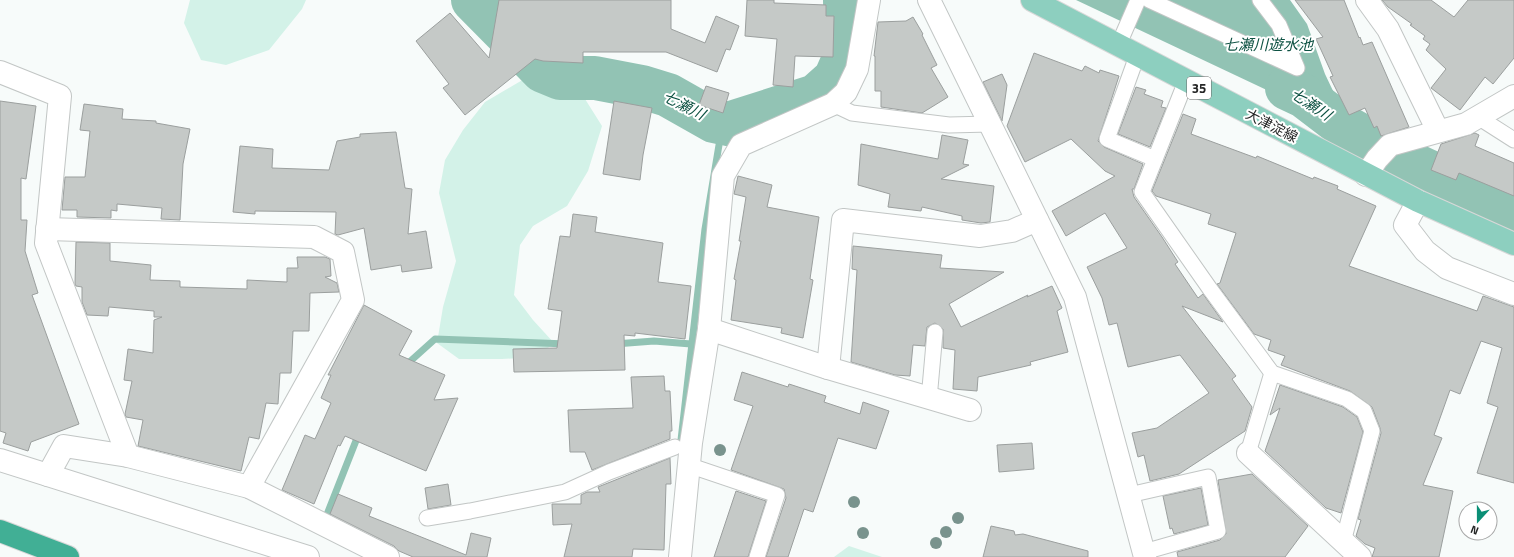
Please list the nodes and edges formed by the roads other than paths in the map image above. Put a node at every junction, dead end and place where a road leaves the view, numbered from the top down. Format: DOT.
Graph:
graph roads {
  1 [pos="869,0"];
  2 [pos="929,0"];
  3 [pos="1032,0"];
  4 [pos="1138,0"];
  5 [pos="1149,0"];
  6 [pos="1260,0"];
  7 [pos="1367,0"];
  8 [pos="1122,37"];
  9 [pos="1137,56"];
  10 [pos="0,72"];
  11 [pos="1186,81"];
  12 [pos="1514,96"];
  13 [pos="832,104"];
  14 [pos="1478,117"];
  15 [pos="990,124"];
  16 [pos="1438,131"];
  17 [pos="1514,140"];
  18 [pos="1155,159"];
  19 [pos="1378,159"];
  20 [pos="1418,201"];
  21 [pos="1037,220"];
  22 [pos="48,229"];
  23 [pos="1514,244"];
  24 [pos="1514,294"];
  25 [pos="709,329"];
  26 [pos="935,332"];
  27 [pos="828,368"];
  28 [pos="1272,373"];
  29 [pos="929,399"];
  30 [pos="970,410"];
  31 [pos="684,450"];
  32 [pos="1248,453"];
  33 [pos="128,456"];
  34 [pos="0,460"];
  35 [pos="48,475"];
  36 [pos="249,487"];
  37 [pos="1129,495"];
  38 [pos="427,518"];
  39 [pos="0,531"];
  40 [pos="1343,542"];
  41 [pos="1144,555"];
  42 [pos="68,557"];
  43 [pos="308,557"];
  44 [pos="388,557"];
  45 [pos="680,557"];
  46 [pos="757,557"];
  47 [pos="1360,557"];
  1 -- 13 [label="street"];
  2 -- 15 [label="street"];
  3 -- 8 [label="main road, 大津淀線 / 35"];
  4 -- 8 [label="lane"];
  5 -- 6 [label="lane"];
  7 -- 16 [label="street"];
  8 -- 9 [label="main road, 大津淀線 / 35"];
  9 -- 11 [label="main road, 大津淀線 / 35"];
  9 -- 18 [label="lane"];
  10 -- 22 [label="street"];
  11 -- 18 [label="lane"];
  11 -- 19 [label="main road, 大津淀線 / 35"];
  12 -- 14 [label="street"];
  13 -- 15 [label="lane"];
  13 -- 25 [label="street"];
  14 -- 16 [label="street"];
  14 -- 17 [label="lane"];
  15 -- 21 [label="street"];
  16 -- 19 [label="street"];
  18 -- 28 [label="lane"];
  19 -- 20 [label="main road, 大津淀線 / 35"];
  20 -- 23 [label="main road, 大津淀線 / 35"];
  20 -- 24 [label="street"];
  21 -- 27 [label="street"];
  21 -- 37 [label="street"];
  22 -- 33 [label="street"];
  22 -- 36 [label="street"];
  25 -- 27 [label="street"];
  25 -- 31 [label="street"];
  26 -- 29 [label="lane"];
  27 -- 29 [label="street"];
  28 -- 32 [label="lane"];
  28 -- 40 [label="lane"];
  29 -- 30 [label="street"];
  31 -- 38 [label="lane"];
  31 -- 45 [label="street"];
  31 -- 46 [label="lane"];
  32 -- 40 [label="street"];
  33 -- 35 [label="street"];
  33 -- 36 [label="street"];
  34 -- 35 [label="street"];
  35 -- 43 [label="street"];
  36 -- 44 [label="street"];
  37 -- 41 [label="street"];
  37 -- 41 [label="lane"];
  39 -- 42 [label="highway"];
  40 -- 47 [label="street"];
}
